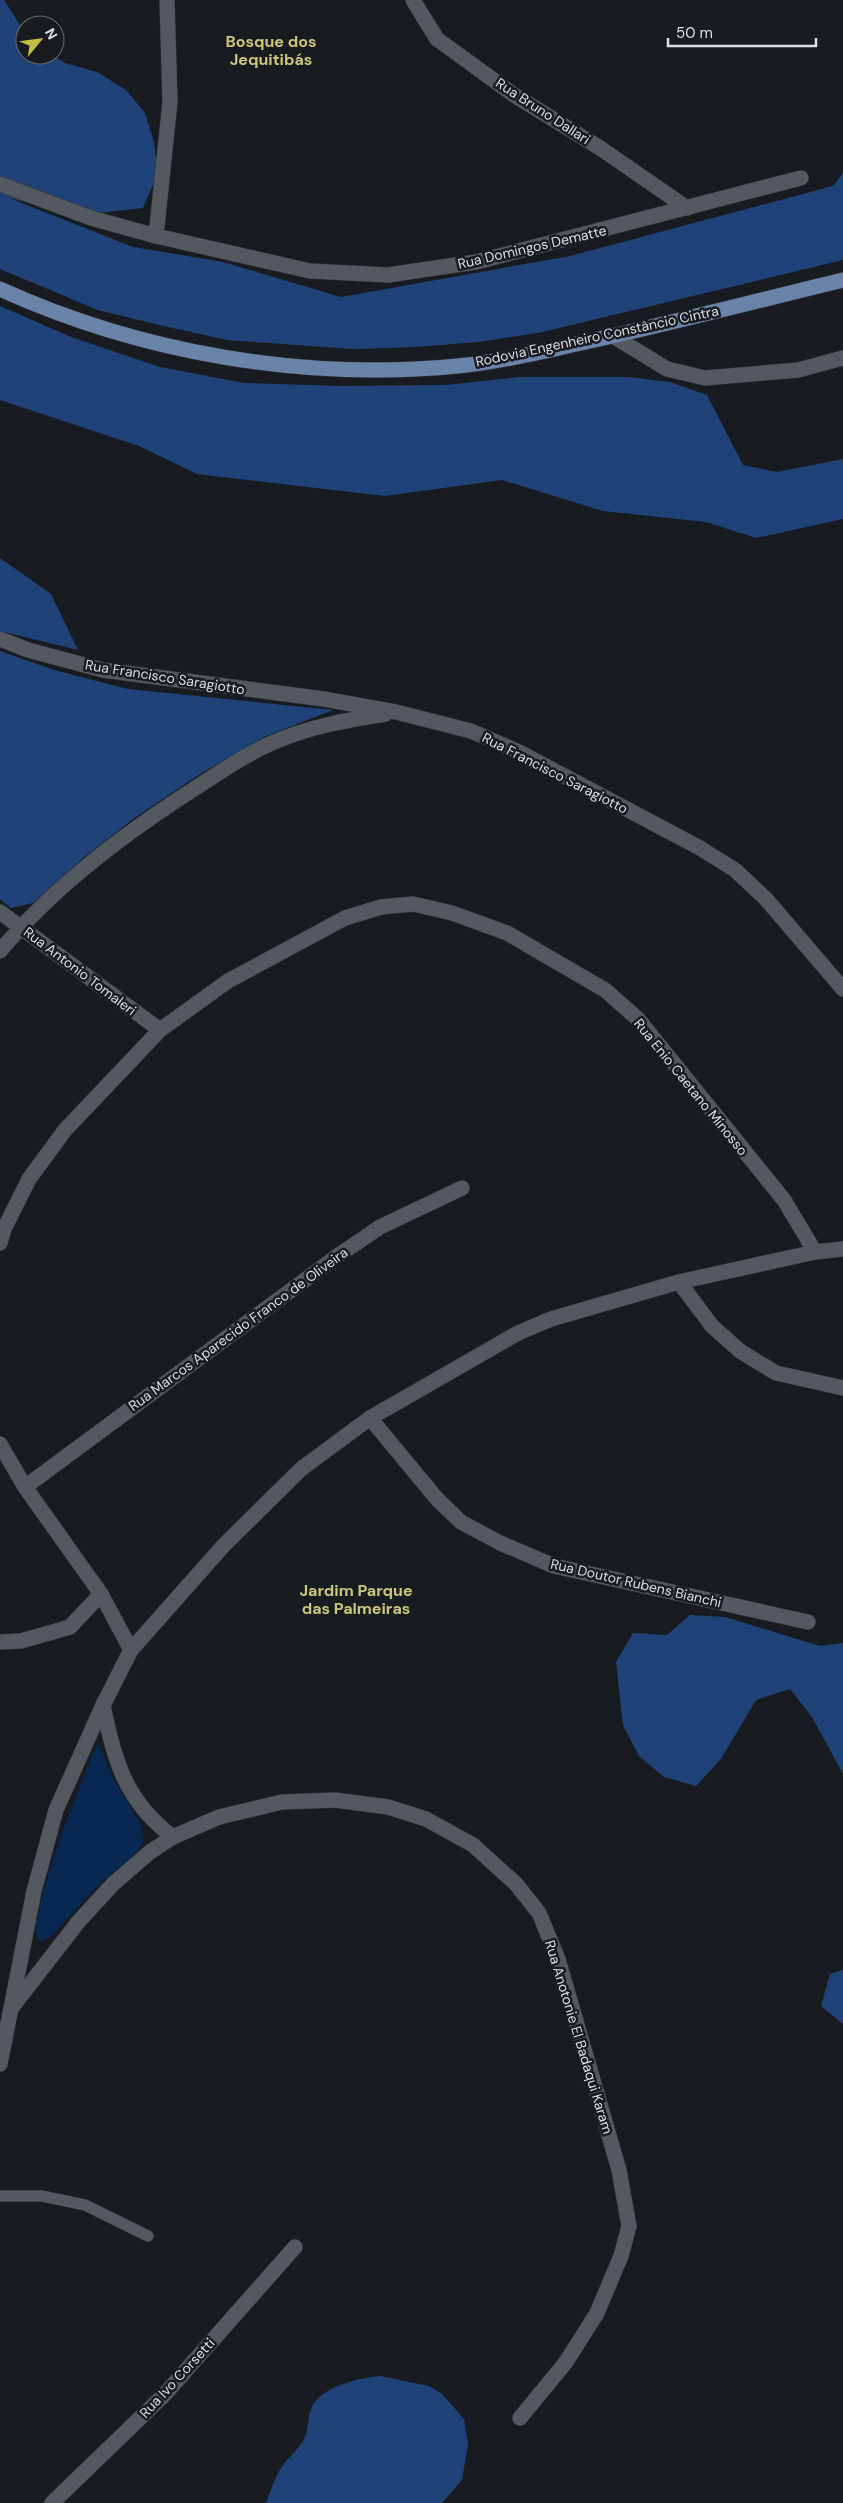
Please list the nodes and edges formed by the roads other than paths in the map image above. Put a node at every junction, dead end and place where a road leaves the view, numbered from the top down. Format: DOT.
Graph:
graph roads {
  1 [pos="167,0"];
  2 [pos="413,0"];
  3 [pos="801,178"];
  4 [pos="0,184"];
  5 [pos="687,208"];
  6 [pos="156,236"];
  7 [pos="843,280"];
  8 [pos="0,289"];
  9 [pos="613,336"];
  10 [pos="843,358"];
  11 [pos="0,639"];
  12 [pos="396,712"];
  13 [pos="0,912"];
  14 [pos="20,927"];
  15 [pos="0,951"];
  16 [pos="843,989"];
  17 [pos="160,1030"];
  18 [pos="462,1188"];
  19 [pos="0,1243"];
  20 [pos="843,1249"];
  21 [pos="815,1252"];
  22 [pos="679,1282"];
  23 [pos="843,1388"];
  24 [pos="370,1418"];
  25 [pos="0,1444"];
  26 [pos="25,1487"];
  27 [pos="101,1594"];
  28 [pos="808,1622"];
  29 [pos="0,1642"];
  30 [pos="131,1650"];
  31 [pos="102,1705"];
  32 [pos="173,1837"];
  33 [pos="10,2009"];
  34 [pos="0,2064"];
  35 [pos="0,2196"];
  36 [pos="148,2236"];
  37 [pos="295,2247"];
  38 [pos="520,2418"];
  39 [pos="52,2503"];
  1 -- 6 [label="street"];
  2 -- 5 [label="street, Rua Bruno Dallari"];
  3 -- 5 [label="street, Rua Domingos Dematte"];
  4 -- 6 [label="street, Rua Domingos Dematte"];
  5 -- 6 [label="street, Rua Domingos Dematte"];
  7 -- 9 [label="main road, Rodovia Engenheiro Constâncio Cintra"];
  8 -- 9 [label="main road, Rodovia Engenheiro Constâncio Cintra"];
  9 -- 10 [label="street"];
  11 -- 12 [label="street, Rua Francisco Saragiotto"];
  12 -- 14 [label="street"];
  12 -- 16 [label="street, Rua Francisco Saragiotto"];
  13 -- 14 [label="street, Rua Antonio Tomaleri"];
  14 -- 15 [label="street"];
  14 -- 17 [label="street, Rua Antonio Tomaleri"];
  17 -- 19 [label="street, Rua Enio Caetano Minosso"];
  17 -- 21 [label="street, Rua Enio Caetano Minosso"];
  18 -- 26 [label="street, Rua Marcos Aparecido Franco de Oliveira"];
  20 -- 21 [label="street"];
  21 -- 22 [label="street"];
  22 -- 23 [label="street"];
  22 -- 24 [label="street"];
  24 -- 28 [label="street, Rua Doutor Rubens Bianchi"];
  24 -- 30 [label="street"];
  25 -- 26 [label="street"];
  26 -- 27 [label="street"];
  27 -- 29 [label="street"];
  27 -- 30 [label="street"];
  30 -- 31 [label="street"];
  31 -- 32 [label="street"];
  31 -- 33 [label="street"];
  32 -- 33 [label="street, Rua Anotonie El Badaqui Karam"];
  32 -- 38 [label="street, Rua Anotonie El Badaqui Karam"];
  33 -- 34 [label="street"];
  35 -- 36 [label="lane"];
  37 -- 39 [label="street, Rua Ivo Corsetti"];
}
